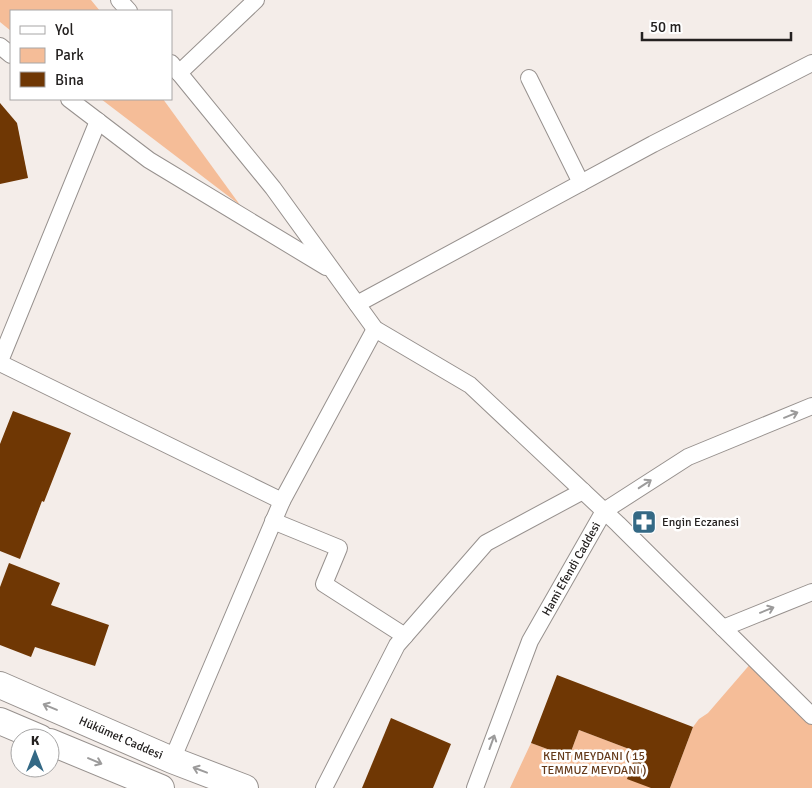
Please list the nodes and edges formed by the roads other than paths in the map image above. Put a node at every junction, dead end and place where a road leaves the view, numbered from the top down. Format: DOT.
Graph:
graph roads {
  1 [pos="120,0"];
  2 [pos="256,0"];
  3 [pos="128,10"];
  4 [pos="0,46"];
  5 [pos="10,54"];
  6 [pos="812,63"];
  7 [pos="175,68"];
  8 [pos="529,78"];
  9 [pos="70,100"];
  10 [pos="98,121"];
  11 [pos="581,183"];
  12 [pos="333,271"];
  13 [pos="357,304"];
  14 [pos="375,329"];
  15 [pos="0,362"];
  16 [pos="812,406"];
  17 [pos="583,491"];
  18 [pos="282,501"];
  19 [pos="604,511"];
  20 [pos="273,521"];
  21 [pos="812,592"];
  22 [pos="723,628"];
  23 [pos="405,636"];
  24 [pos="0,685"];
  25 [pos="812,716"];
  26 [pos="0,721"];
  27 [pos="16,728"];
  28 [pos="60,746"];
  29 [pos="172,760"];
  30 [pos="161,788"];
  31 [pos="245,788"];
  32 [pos="324,788"];
  33 [pos="475,788"];
  1 -- 3 [label="street"];
  2 -- 7 [label="street"];
  4 -- 5 [label="street"];
  6 -- 11 [label="street"];
  7 -- 12 [label="street"];
  8 -- 11 [label="street"];
  9 -- 10 [label="street"];
  10 -- 12 [label="street"];
  10 -- 15 [label="street"];
  11 -- 13 [label="street"];
  12 -- 13 [label="street"];
  13 -- 14 [label="street"];
  14 -- 17 [label="street"];
  14 -- 18 [label="street"];
  15 -- 18 [label="street"];
  19 -- 16 [label="street, Hami Efendi Caddesi, one-way"];
  17 -- 19 [label="street"];
  17 -- 23 [label="street"];
  18 -- 20 [label="street"];
  19 -- 22 [label="street"];
  33 -- 19 [label="street, Hami Efendi Caddesi, one-way"];
  20 -- 23 [label="street"];
  20 -- 29 [label="street"];
  22 -- 21 [label="street, one-way"];
  22 -- 25 [label="street"];
  23 -- 32 [label="street"];
  29 -- 24 [label="main road, Hükümet Caddesi, one-way"];
  26 -- 27 [label="main road"];
  28 -- 30 [label="main road, one-way"];
  31 -- 29 [label="main road, Hükümet Caddesi, one-way"];
}
